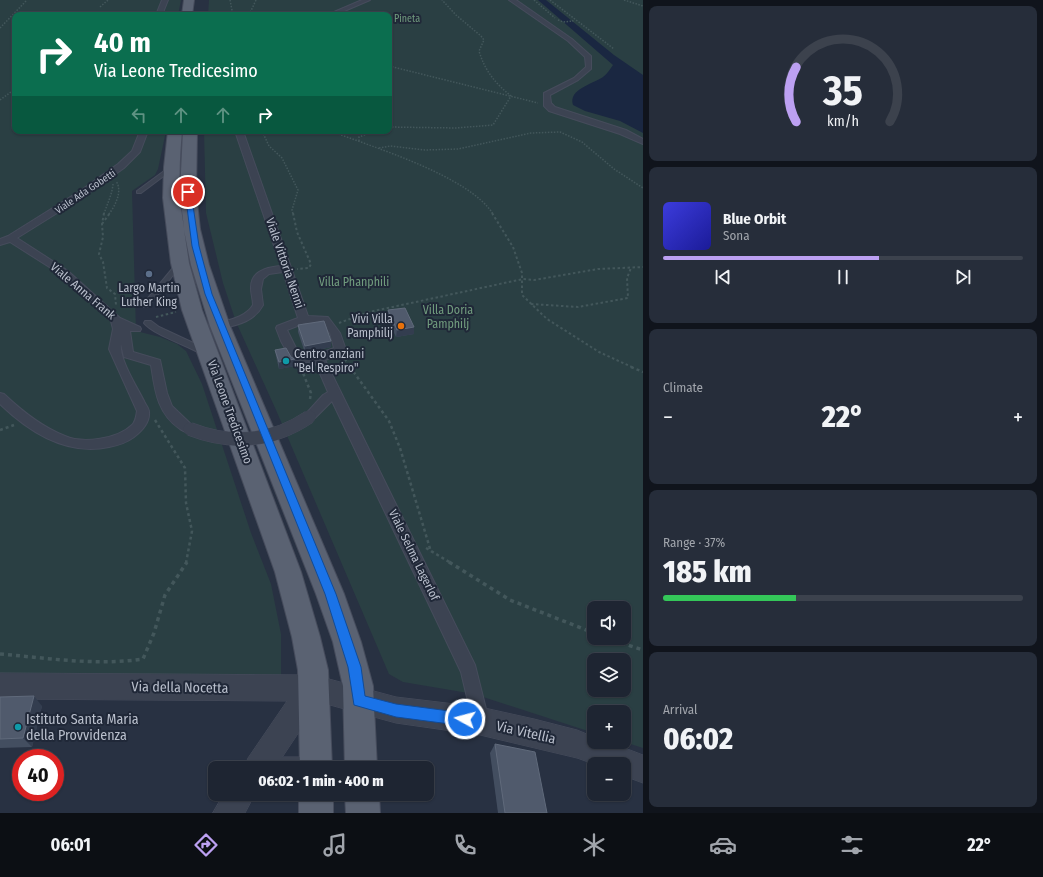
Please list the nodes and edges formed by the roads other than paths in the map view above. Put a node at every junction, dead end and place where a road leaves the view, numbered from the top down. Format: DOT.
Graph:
graph roads {
  1 [pos="165,0"];
  2 [pos="189,0"];
  3 [pos="367,0"];
  4 [pos="512,0"];
  5 [pos="160,12"];
  6 [pos="187,12"];
  7 [pos="337,12"];
  8 [pos="143,134"];
  9 [pos="175,134"];
  10 [pos="190,134"];
  11 [pos="240,134"];
  12 [pos="643,142"];
  13 [pos="171,167"];
  14 [pos="139,192"];
  15 [pos="11,238"];
  16 [pos="0,242"];
  17 [pos="180,263"];
  18 [pos="287,269"];
  19 [pos="146,304"];
  20 [pos="304,320"];
  21 [pos="148,323"];
  22 [pos="125,324"];
  23 [pos="220,326"];
  24 [pos="209,354"];
  25 [pos="319,358"];
  26 [pos="335,394"];
  27 [pos="0,397"];
  28 [pos="0,686"];
  29 [pos="314,688"];
  30 [pos="359,700"];
  31 [pos="480,721"];
  32 [pos="263,761"];
  33 [pos="316,761"];
  34 [pos="361,761"];
  35 [pos="643,769"];
  36 [pos="236,801"];
  37 [pos="316,801"];
  38 [pos="362,801"];
  39 [pos="228,813"];
  40 [pos="316,813"];
  41 [pos="363,813"];
  1 -- 5 [label="street"];
  2 -- 6 [label="main road"];
  3 -- 7 [label="street"];
  4 -- 12 [label="street"];
  8 -- 15 [label="street, Viale Ada Gobetti"];
  9 -- 13 [label="main road, Via Leone Tredicesimo"];
  10 -- 23 [label="main road, Via Leone Tredicesimo"];
  11 -- 18 [label="street, Viale Vittoria Nenni"];
  13 -- 14 [label="lane"];
  13 -- 17 [label="main road, Via Leone Tredicesimo"];
  15 -- 16 [label="street, Viale Ada Gobetti"];
  15 -- 22 [label="street, Viale Anna Frank"];
  17 -- 19 [label="lane"];
  17 -- 24 [label="main road, Via Leone Tredicesimo"];
  18 -- 20 [label="street, Viale Vittoria Nenni"];
  18 -- 23 [label="street"];
  20 -- 25 [label="street, Viale Vittoria Nenni"];
  20 -- 25 [label="street"];
  21 -- 24 [label="lane"];
  22 -- 26 [label="street, bridge"];
  22 -- 27 [label="street"];
  23 -- 30 [label="main road, Via Leone Tredicesimo"];
  24 -- 29 [label="main road, Via Leone Tredicesimo"];
  25 -- 26 [label="street"];
  26 -- 31 [label="street, Viale Selma Lagerlof"];
  28 -- 29 [label="street, Via della Nocetta"];
  29 -- 30 [label="street, Via della Nocetta"];
  29 -- 32 [label="street"];
  29 -- 33 [label="main road, Via Leone Tredicesimo"];
  30 -- 31 [label="street, Via Vitellia"];
  30 -- 34 [label="main road, Via Leone Tredicesimo"];
  31 -- 35 [label="street, Via Vitellia"];
  36 -- 39 [label="street"];
  37 -- 40 [label="main road"];
  38 -- 41 [label="main road"];
}
